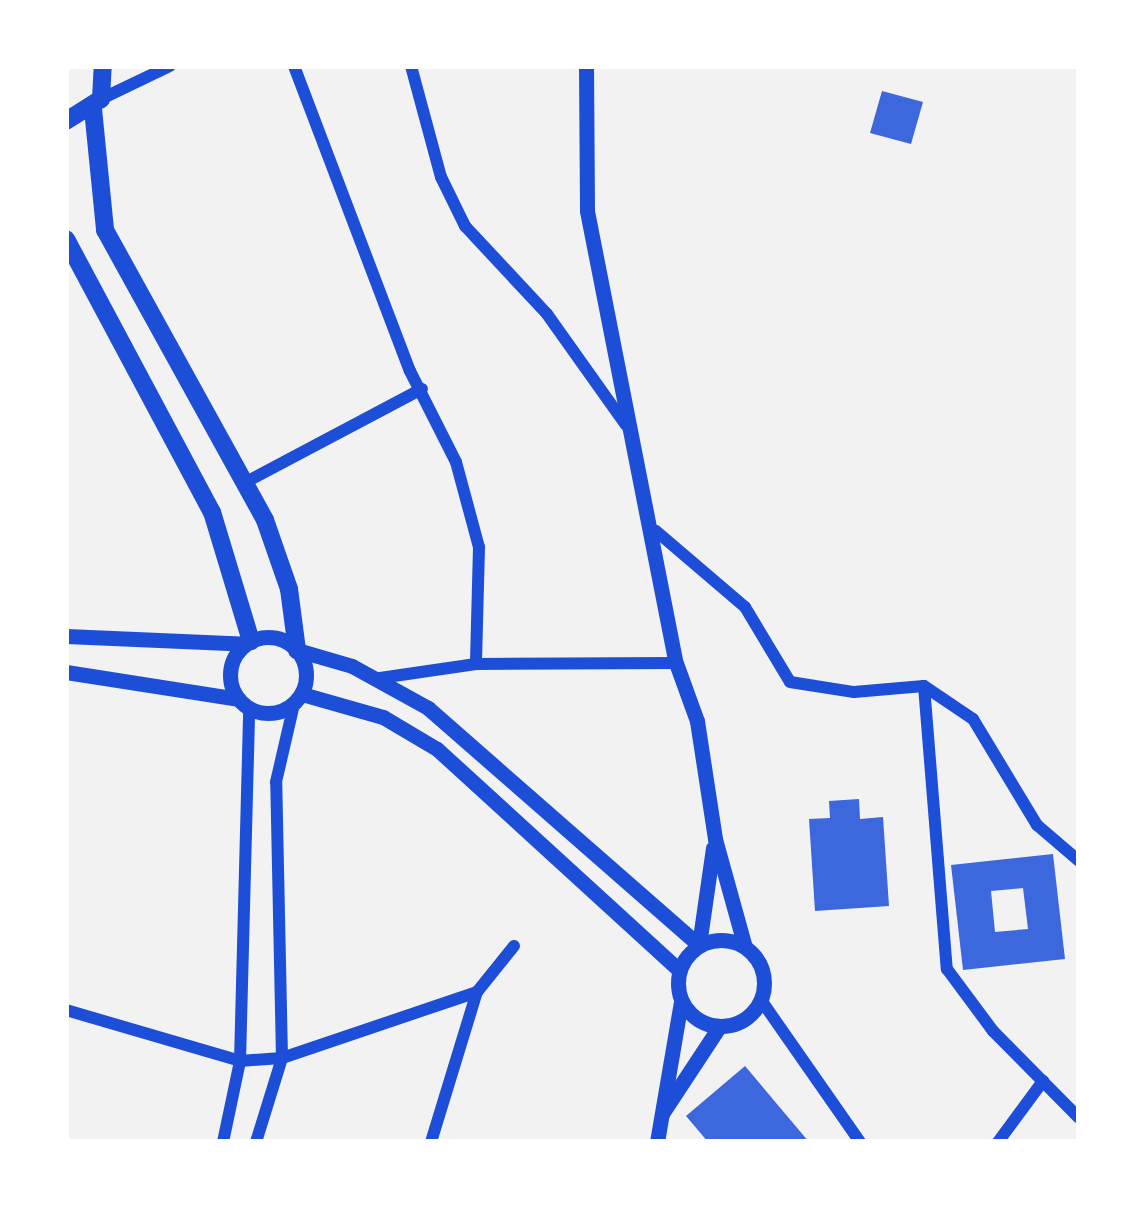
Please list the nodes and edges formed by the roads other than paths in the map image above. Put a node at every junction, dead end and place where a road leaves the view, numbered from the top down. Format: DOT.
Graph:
graph roads {
  1 [pos="104,66"];
  2 [pos="170,66"];
  3 [pos="294,66"];
  4 [pos="411,66"];
  5 [pos="586,66"];
  6 [pos="97,104"];
  7 [pos="66,121"];
  8 [pos="66,239"];
  9 [pos="422,389"];
  10 [pos="626,425"];
  11 [pos="246,482"];
  12 [pos="656,531"];
  13 [pos="66,636"];
  14 [pos="249,642"];
  15 [pos="297,650"];
  16 [pos="676,663"];
  17 [pos="476,664"];
  18 [pos="66,672"];
  19 [pos="380,678"];
  20 [pos="924,686"];
  21 [pos="298,699"];
  22 [pos="244,704"];
  23 [pos="715,839"];
  24 [pos="1079,861"];
  25 [pos="699,945"];
  26 [pos="514,946"];
  27 [pos="745,947"];
  28 [pos="679,970"];
  29 [pos="477,992"];
  30 [pos="760,1000"];
  31 [pos="681,1001"];
  32 [pos="66,1010"];
  33 [pos="719,1027"];
  34 [pos="282,1058"];
  35 [pos="240,1061"];
  36 [pos="1043,1081"];
  37 [pos="663,1112"];
  38 [pos="1079,1118"];
  39 [pos="223,1142"];
  40 [pos="256,1142"];
  41 [pos="431,1142"];
  42 [pos="657,1142"];
  43 [pos="860,1142"];
  44 [pos="998,1142"];
  1 -- 6 [label="main road"];
  2 -- 6 [label="street"];
  3 -- 9 [label="street"];
  4 -- 10 [label="street"];
  5 -- 10 [label="street"];
  6 -- 7 [label="main road"];
  6 -- 11 [label="main road"];
  8 -- 14 [label="main road"];
  9 -- 11 [label="street"];
  9 -- 17 [label="street"];
  10 -- 12 [label="street"];
  11 -- 15 [label="main road"];
  12 -- 16 [label="street"];
  12 -- 20 [label="street"];
  13 -- 14 [label="street"];
  14 -- 15 [label="street"];
  14 -- 22 [label="street"];
  15 -- 19 [label="street"];
  15 -- 21 [label="street"];
  16 -- 17 [label="street"];
  16 -- 23 [label="street"];
  17 -- 19 [label="street"];
  18 -- 22 [label="street"];
  19 -- 25 [label="street"];
  20 -- 24 [label="street"];
  20 -- 36 [label="street"];
  21 -- 22 [label="street"];
  21 -- 28 [label="street"];
  21 -- 34 [label="street"];
  22 -- 35 [label="street"];
  23 -- 25 [label="street"];
  23 -- 27 [label="street"];
  25 -- 27 [label="street"];
  25 -- 28 [label="street"];
  26 -- 29 [label="street"];
  27 -- 30 [label="street"];
  28 -- 31 [label="street"];
  29 -- 34 [label="street"];
  29 -- 41 [label="street"];
  30 -- 33 [label="street"];
  30 -- 43 [label="street"];
  31 -- 33 [label="street"];
  31 -- 37 [label="street"];
  32 -- 35 [label="street"];
  33 -- 37 [label="street"];
  34 -- 35 [label="street"];
  34 -- 40 [label="street"];
  35 -- 39 [label="street"];
  36 -- 38 [label="street"];
  36 -- 44 [label="street"];
  37 -- 42 [label="street"];
}
